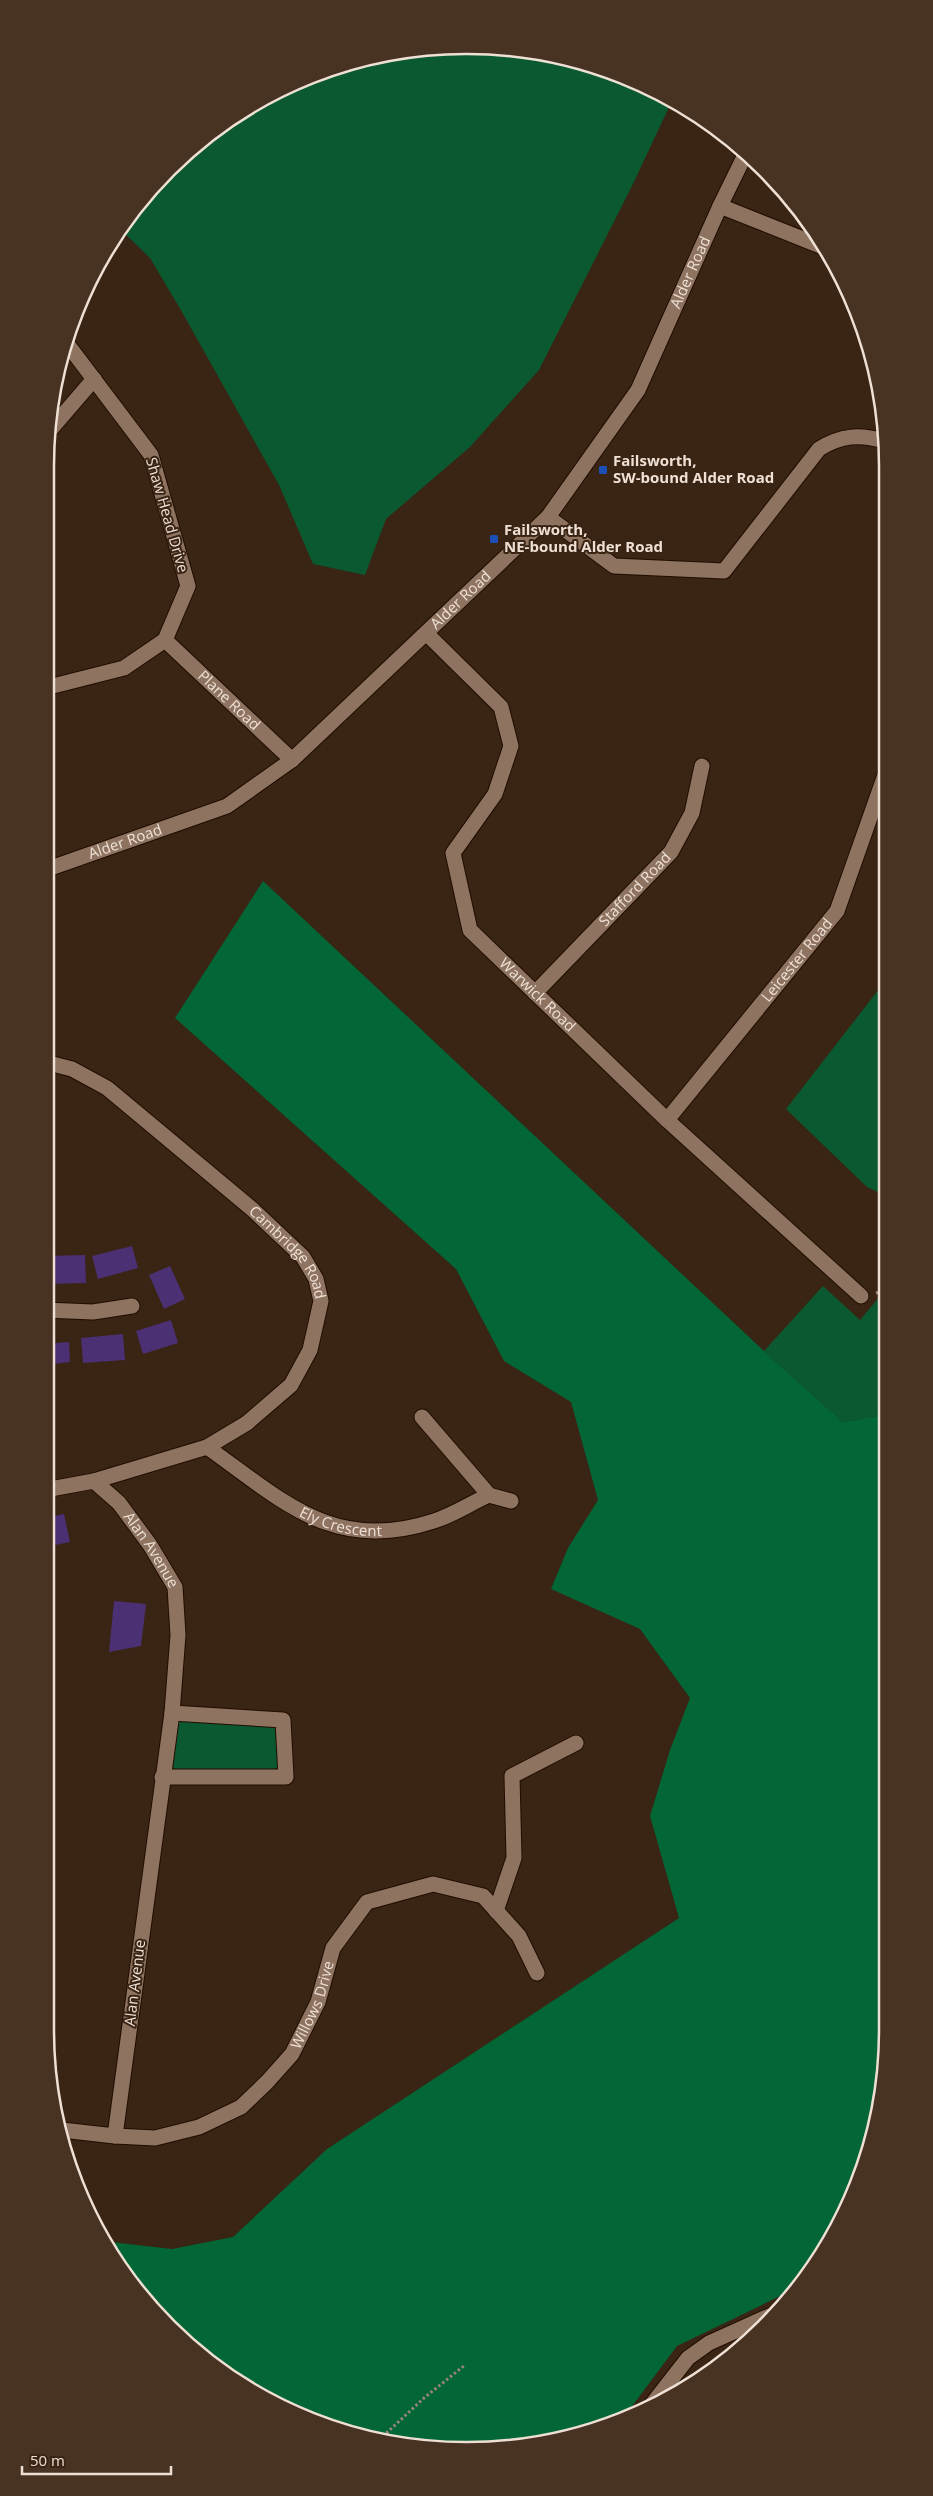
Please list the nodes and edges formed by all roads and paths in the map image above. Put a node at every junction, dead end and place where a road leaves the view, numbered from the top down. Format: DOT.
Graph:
graph roads {
  1 [pos="743,160"];
  2 [pos="720,206"];
  3 [pos="814,244"];
  4 [pos="72,349"];
  5 [pos="94,379"];
  6 [pos="56,423"];
  7 [pos="878,439"];
  8 [pos="548,517"];
  9 [pos="426,633"];
  10 [pos="165,640"];
  11 [pos="54,686"];
  12 [pos="292,760"];
  13 [pos="702,766"];
  14 [pos="879,793"];
  15 [pos="54,867"];
  16 [pos="535,993"];
  17 [pos="54,1064"];
  18 [pos="667,1120"];
  19 [pos="861,1296"];
  20 [pos="132,1306"];
  21 [pos="54,1310"];
  22 [pos="422,1417"];
  23 [pos="207,1448"];
  24 [pos="94,1481"];
  25 [pos="54,1488"];
  26 [pos="489,1494"];
  27 [pos="511,1501"];
  28 [pos="172,1714"];
  29 [pos="576,1743"];
  30 [pos="162,1778"];
  31 [pos="496,1911"];
  32 [pos="538,1973"];
  33 [pos="67,2131"];
  34 [pos="115,2136"];
  35 [pos="758,2321"];
  36 [pos="464,2365"];
  37 [pos="660,2394"];
  38 [pos="386,2434"];
  1 -- 2 [label="street, Alder Road"];
  2 -- 3 [label="street"];
  2 -- 8 [label="street, Alder Road"];
  4 -- 5 [label="street, Shaw Head Drive"];
  5 -- 6 [label="street"];
  5 -- 10 [label="street, Shaw Head Drive"];
  7 -- 8 [label="street"];
  8 -- 9 [label="street, Alder Road"];
  9 -- 12 [label="street, Alder Road"];
  9 -- 16 [label="street, Warwick Road"];
  10 -- 11 [label="street"];
  10 -- 12 [label="street, Plane Road"];
  12 -- 15 [label="street, Alder Road"];
  13 -- 16 [label="street, Stafford Road"];
  14 -- 18 [label="street, Leicester Road"];
  16 -- 18 [label="street, Warwick Road"];
  17 -- 23 [label="street, Cambridge Road"];
  18 -- 19 [label="street, Warwick Road"];
  20 -- 21 [label="street"];
  22 -- 26 [label="street"];
  23 -- 24 [label="street, Cambridge Road"];
  23 -- 26 [label="street, Ely Crescent"];
  24 -- 25 [label="street"];
  24 -- 28 [label="street, Alan Avenue"];
  26 -- 27 [label="street"];
  28 -- 30 [label="street, Alan Avenue"];
  28 -- 30 [label="street"];
  29 -- 31 [label="street"];
  30 -- 34 [label="street, Alan Avenue"];
  31 -- 32 [label="street, Willows Drive"];
  31 -- 34 [label="street, Willows Drive"];
  33 -- 34 [label="street"];
  35 -- 37 [label="street"];
  36 -- 38 [label="path"];
}
